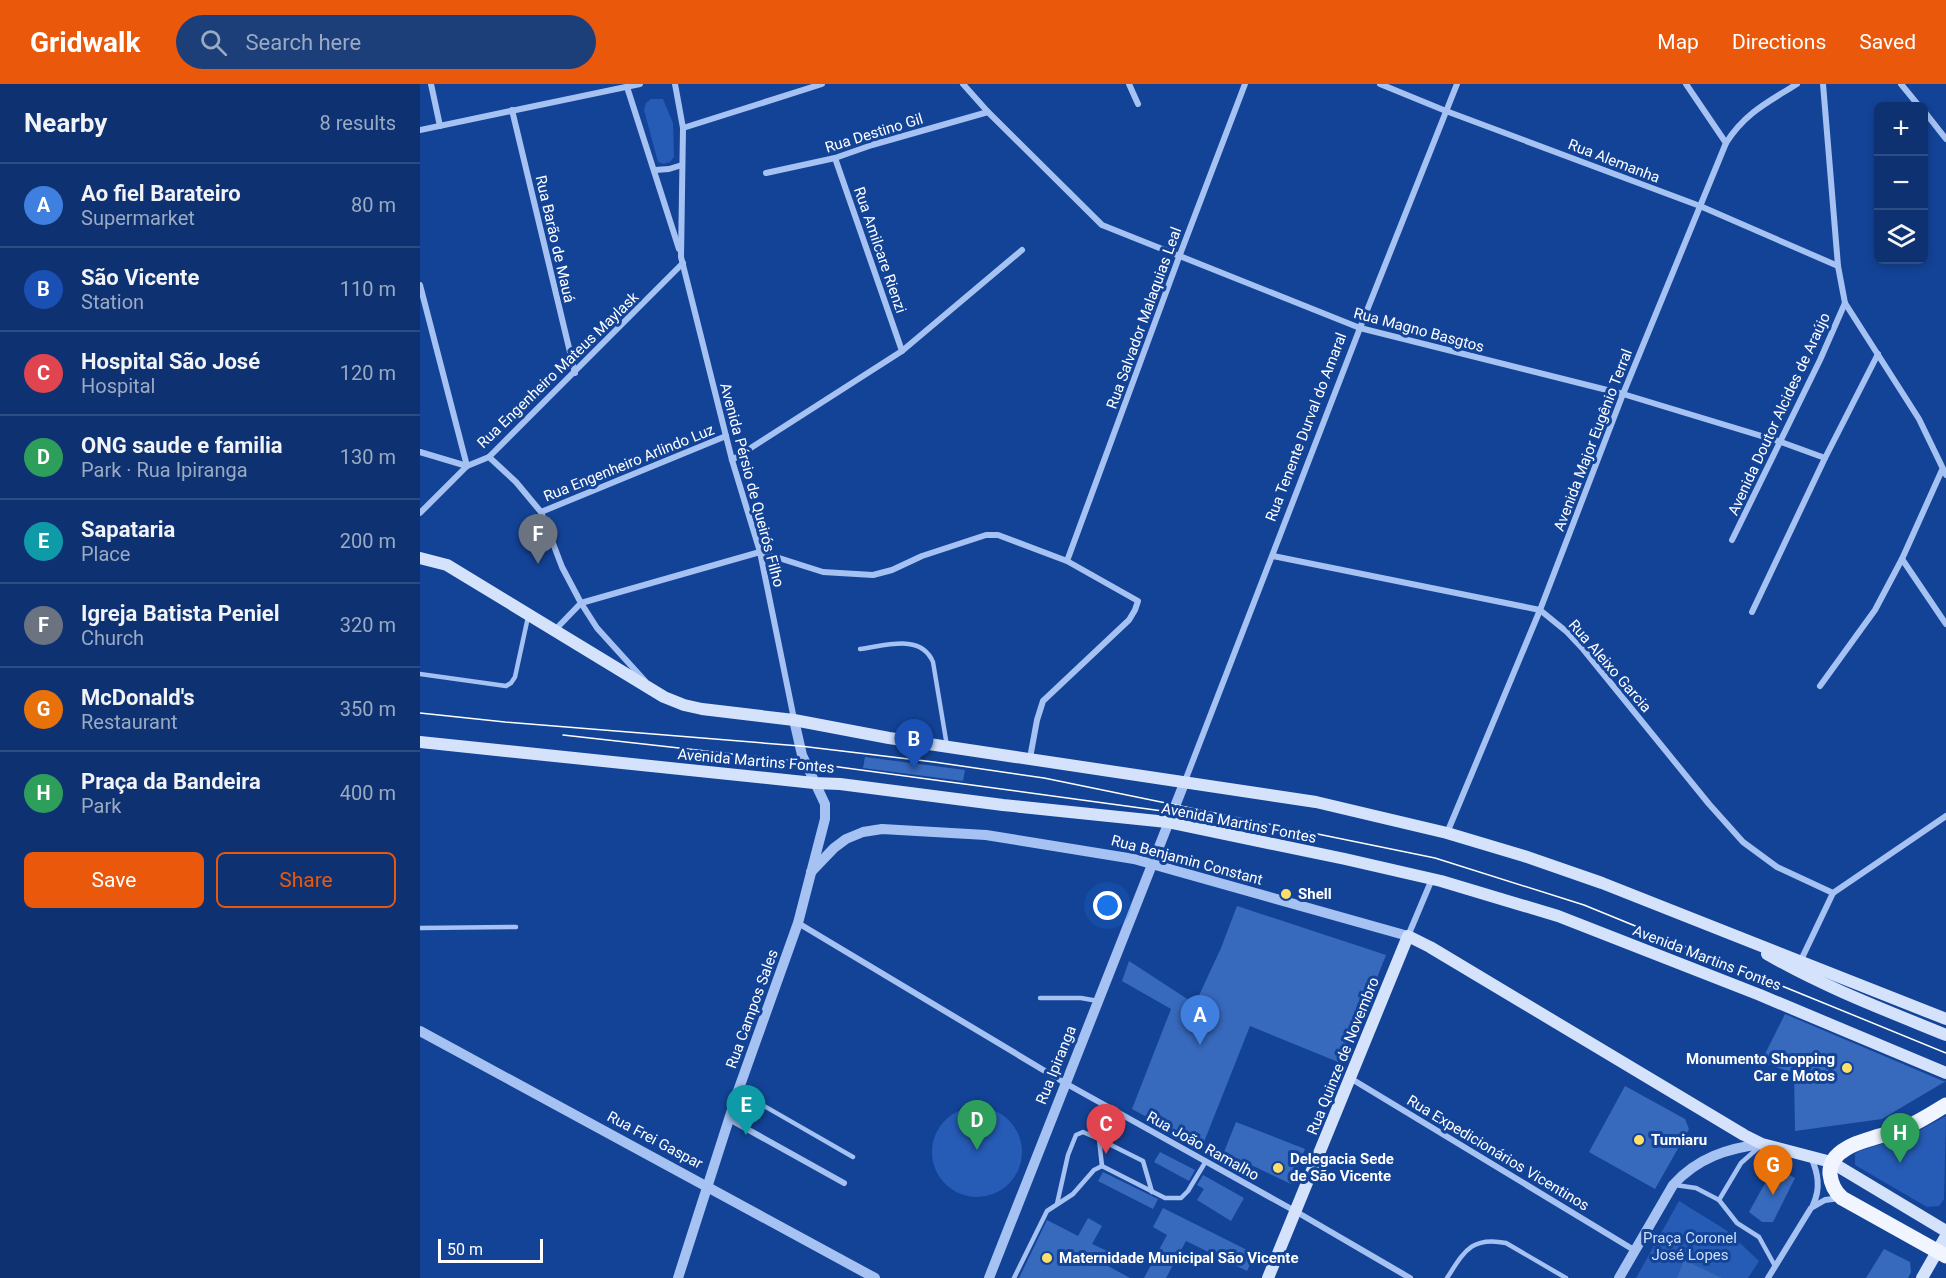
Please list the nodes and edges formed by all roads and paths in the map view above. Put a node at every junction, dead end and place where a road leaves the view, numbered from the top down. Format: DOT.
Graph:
graph roads {
  1 [pos="431,84"];
  2 [pos="640,84"];
  3 [pos="675,84"];
  4 [pos="822,84"];
  5 [pos="963,84"];
  6 [pos="1129,84"];
  7 [pos="1245,84"];
  8 [pos="1380,84"];
  9 [pos="1457,84"];
  10 [pos="1686,84"];
  11 [pos="1797,84"];
  12 [pos="1823,84"];
  13 [pos="1901,84"];
  14 [pos="627,87"];
  15 [pos="1916,102"];
  16 [pos="1138,104"];
  17 [pos="512,110"];
  18 [pos="1446,111"];
  19 [pos="988,112"];
  20 [pos="1928,117"];
  21 [pos="440,126"];
  22 [pos="682,128"];
  23 [pos="420,130"];
  24 [pos="1946,139"];
  25 [pos="1726,143"];
  26 [pos="835,158"];
  27 [pos="682,165"];
  28 [pos="655,170"];
  29 [pos="766,173"];
  30 [pos="1700,206"];
  31 [pos="1022,250"];
  32 [pos="1179,257"];
  33 [pos="682,260"];
  34 [pos="1839,266"];
  35 [pos="420,285"];
  36 [pos="1845,303"];
  37 [pos="1360,328"];
  38 [pos="902,351"];
  39 [pos="1878,354"];
  40 [pos="575,373"];
  41 [pos="1623,394"];
  42 [pos="726,436"];
  43 [pos="1781,442"];
  44 [pos="420,452"];
  45 [pos="489,457"];
  46 [pos="1825,458"];
  47 [pos="732,460"];
  48 [pos="467,466"];
  49 [pos="1944,473"];
  50 [pos="540,512"];
  51 [pos="420,513"];
  52 [pos="1732,540"];
  53 [pos="760,552"];
  54 [pos="1273,556"];
  55 [pos="420,558"];
  56 [pos="1902,559"];
  57 [pos="1067,561"];
  58 [pos="581,603"];
  59 [pos="1540,610"];
  60 [pos="1752,612"];
  61 [pos="528,614"];
  62 [pos="1946,624"];
  63 [pos="555,630"];
  64 [pos="860,649"];
  65 [pos="420,674"];
  66 [pos="1820,686"];
  67 [pos="657,692"];
  68 [pos="794,720"];
  69 [pos="420,742"];
  70 [pos="947,746"];
  71 [pos="1030,758"];
  72 [pos="1185,781"];
  73 [pos="814,783"];
  74 [pos="1946,816"];
  75 [pos="1167,822"];
  76 [pos="1447,833"];
  77 [pos="1151,863"];
  78 [pos="811,872"];
  79 [pos="1432,879"];
  80 [pos="1833,893"];
  81 [pos="798,924"];
  82 [pos="516,927"];
  83 [pos="420,928"];
  84 [pos="1408,936"];
  85 [pos="1740,938"];
  86 [pos="1801,960"];
  87 [pos="1040,998"];
  88 [pos="1098,1001"];
  89 [pos="1946,1019"];
  90 [pos="420,1030"];
  91 [pos="1946,1035"];
  92 [pos="1946,1072"];
  93 [pos="1350,1077"];
  94 [pos="1065,1083"];
  95 [pos="738,1092"];
  96 [pos="1946,1105"];
  97 [pos="729,1119"];
  98 [pos="1099,1139"];
  99 [pos="1762,1144"];
  100 [pos="853,1157"];
  101 [pos="1811,1157"];
  102 [pos="1206,1161"];
  103 [pos="1831,1162"];
  104 [pos="1102,1166"];
  105 [pos="844,1183"];
  106 [pos="1673,1185"];
  107 [pos="708,1186"];
  108 [pos="1152,1192"];
  109 [pos="1842,1198"];
  110 [pos="1719,1200"];
  111 [pos="1057,1204"];
  112 [pos="1811,1208"];
  113 [pos="1295,1210"];
  114 [pos="1946,1231"];
  115 [pos="1946,1236"];
  116 [pos="1634,1250"];
  117 [pos="1942,1254"];
  118 [pos="1775,1266"];
  119 [pos="678,1278"];
  120 [pos="875,1278"];
  121 [pos="989,1278"];
  122 [pos="1014,1278"];
  123 [pos="1268,1278"];
  124 [pos="1410,1278"];
  125 [pos="1447,1278"];
  126 [pos="1566,1278"];
  127 [pos="1618,1278"];
  128 [pos="1768,1278"];
  129 [pos="1922,1278"];
  1 -- 21 [label="street"];
  2 -- 14 [label="street"];
  3 -- 22 [label="street, Avenida Pérsio de Queirós Filho"];
  4 -- 22 [label="street"];
  5 -- 19 [label="street, Rua Magno Basgtos"];
  6 -- 16 [label="street"];
  7 -- 32 [label="street, Rua Salvador Malaquias Leal"];
  8 -- 18 [label="street, Rua Alemanha"];
  9 -- 18 [label="street, Rua Tenente Durval do Amaral"];
  10 -- 25 [label="street"];
  11 -- 25 [label="street, Avenida Major Eugênio Terral"];
  12 -- 34 [label="street, Avenida Doutor Alcides de Araújo"];
  13 -- 15 [label="street"];
  14 -- 17 [label="street"];
  14 -- 28 [label="street, Avenida Pérsio de Queirós Filho"];
  17 -- 21 [label="street"];
  17 -- 40 [label="street, Rua Barão de Mauá"];
  18 -- 30 [label="street, Rua Alemanha"];
  18 -- 37 [label="street, Rua Tenente Durval do Amaral"];
  19 -- 26 [label="street, Rua Destino Gil"];
  19 -- 32 [label="street, Rua Magno Basgtos"];
  20 -- 24 [label="street"];
  21 -- 23 [label="street"];
  22 -- 27 [label="street, Avenida Pérsio de Queirós Filho"];
  25 -- 30 [label="street, Avenida Major Eugênio Terral"];
  26 -- 29 [label="street, Rua Destino Gil"];
  26 -- 38 [label="street, Rua Amilcare Rienzi"];
  27 -- 28 [label="street"];
  27 -- 33 [label="street, Avenida Pérsio de Queirós Filho"];
  28 -- 33 [label="street, Avenida Pérsio de Queirós Filho"];
  30 -- 34 [label="street, Rua Alemanha"];
  30 -- 41 [label="street, Avenida Major Eugênio Terral"];
  31 -- 38 [label="street"];
  32 -- 37 [label="street, Rua Magno Basgtos"];
  32 -- 57 [label="street, Rua Salvador Malaquias Leal"];
  33 -- 40 [label="street, Rua Engenheiro Mateus Maylask"];
  33 -- 42 [label="street, Avenida Pérsio de Queirós Filho"];
  34 -- 36 [label="street, Avenida Doutor Alcides de Araújo"];
  35 -- 48 [label="street"];
  36 -- 39 [label="street"];
  36 -- 43 [label="street, Avenida Doutor Alcides de Araújo"];
  37 -- 41 [label="street, Rua Magno Basgtos"];
  37 -- 54 [label="street, Rua Tenente Durval do Amaral"];
  38 -- 47 [label="street"];
  39 -- 46 [label="street"];
  39 -- 49 [label="street"];
  40 -- 45 [label="street, Rua Engenheiro Mateus Maylask"];
  41 -- 43 [label="street, Rua Magno Basgtos"];
  41 -- 59 [label="street, Avenida Major Eugênio Terral"];
  42 -- 47 [label="street, Avenida Pérsio de Queirós Filho"];
  42 -- 50 [label="street, Rua Engenheiro Arlindo Luz"];
  43 -- 46 [label="street, Rua Magno Basgtos"];
  43 -- 52 [label="street, Avenida Doutor Alcides de Araújo"];
  44 -- 48 [label="street"];
  45 -- 48 [label="street, Rua Engenheiro Mateus Maylask"];
  45 -- 50 [label="street"];
  46 -- 60 [label="street"];
  47 -- 53 [label="street, Avenida Pérsio de Queirós Filho"];
  48 -- 51 [label="street, Rua Engenheiro Mateus Maylask"];
  49 -- 56 [label="street"];
  50 -- 58 [label="street"];
  53 -- 57 [label="street"];
  53 -- 58 [label="street"];
  53 -- 68 [label="street, Avenida Pérsio de Queirós Filho"];
  54 -- 59 [label="street, Rua Aleixo Garcia"];
  54 -- 72 [label="street, Rua Tenente Durval do Amaral"];
  55 -- 61 [label="main road, Avenida Martins Fontes"];
  56 -- 62 [label="street"];
  56 -- 66 [label="street"];
  57 -- 71 [label="street"];
  58 -- 63 [label="street"];
  58 -- 67 [label="street"];
  59 -- 76 [label="street, Avenida Major Eugênio Terral"];
  59 -- 80 [label="street, Rua Aleixo Garcia"];
  61 -- 63 [label="main road, Avenida Martins Fontes"];
  61 -- 65 [label="lane"];
  63 -- 67 [label="main road, Avenida Martins Fontes"];
  64 -- 70 [label="lane"];
  67 -- 68 [label="main road, Avenida Martins Fontes"];
  68 -- 70 [label="main road, Avenida Martins Fontes"];
  68 -- 73 [label="street, Rua Campos Sales"];
  69 -- 73 [label="main road, Avenida Martins Fontes"];
  70 -- 71 [label="main road, Avenida Martins Fontes"];
  71 -- 72 [label="main road, Avenida Martins Fontes"];
  72 -- 75 [label="street"];
  72 -- 76 [label="main road, Avenida Martins Fontes"];
  73 -- 75 [label="main road, Avenida Martins Fontes"];
  73 -- 78 [label="street, Rua Campos Sales"];
  74 -- 80 [label="street"];
  75 -- 77 [label="street"];
  75 -- 79 [label="main road, Avenida Martins Fontes"];
  76 -- 85 [label="main road, Avenida Martins Fontes"];
  77 -- 78 [label="street, Rua Benjamin Constant"];
  77 -- 84 [label="street, Rua Benjamin Constant"];
  77 -- 88 [label="street, Rua Ipiranga"];
  78 -- 81 [label="street, Rua Campos Sales"];
  79 -- 84 [label="street, Rua Quinze de Novembro"];
  79 -- 92 [label="main road, Avenida Martins Fontes"];
  80 -- 86 [label="street"];
  81 -- 94 [label="street, Rua João Ramalho"];
  81 -- 95 [label="street, Rua Campos Sales"];
  82 -- 83 [label="lane"];
  84 -- 93 [label="main road, Rua Quinze de Novembro"];
  84 -- 99 [label="main road, Rua Benjamin Constant"];
  85 -- 86 [label="main road, Avenida Martins Fontes"];
  85 -- 91 [label="main road, Avenida Martins Fontes"];
  86 -- 89 [label="main road, Avenida Martins Fontes"];
  87 -- 88 [label="lane"];
  88 -- 94 [label="street, Rua Ipiranga"];
  90 -- 107 [label="street, Rua Frei Gaspar"];
  93 -- 113 [label="main road, Rua Quinze de Novembro"];
  93 -- 116 [label="street, Rua Expedicionários Vicentinos"];
  94 -- 102 [label="street, Rua João Ramalho"];
  94 -- 121 [label="street, Rua Ipiranga"];
  95 -- 97 [label="street, Rua Campos Sales"];
  95 -- 100 [label="lane"];
  96 -- 103 [label="main road"];
  97 -- 105 [label="street"];
  97 -- 107 [label="street, Rua Campos Sales"];
  98 -- 104 [label="lane"];
  98 -- 108 [label="lane"];
  98 -- 111 [label="lane"];
  99 -- 101 [label="main road, Rua Benjamin Constant"];
  99 -- 106 [label="street"];
  99 -- 110 [label="lane"];
  101 -- 103 [label="main road, Rua Benjamin Constant"];
  101 -- 112 [label="street"];
  102 -- 108 [label="lane"];
  102 -- 113 [label="street, Rua João Ramalho"];
  103 -- 109 [label="main road"];
  103 -- 114 [label="main road, Rua Benjamin Constant"];
  104 -- 108 [label="lane"];
  104 -- 111 [label="lane"];
  106 -- 110 [label="lane"];
  106 -- 116 [label="street"];
  107 -- 119 [label="street, Rua Campos Sales"];
  107 -- 120 [label="street, Rua Frei Gaspar"];
  109 -- 112 [label="street"];
  109 -- 117 [label="main road"];
  110 -- 118 [label="lane"];
  111 -- 122 [label="lane"];
  112 -- 118 [label="street"];
  113 -- 123 [label="main road, Rua Quinze de Novembro"];
  113 -- 124 [label="street, Rua João Ramalho"];
  115 -- 117 [label="main road"];
  116 -- 127 [label="street"];
  117 -- 129 [label="main road"];
  118 -- 128 [label="street"];
  125 -- 126 [label="lane"];
}
